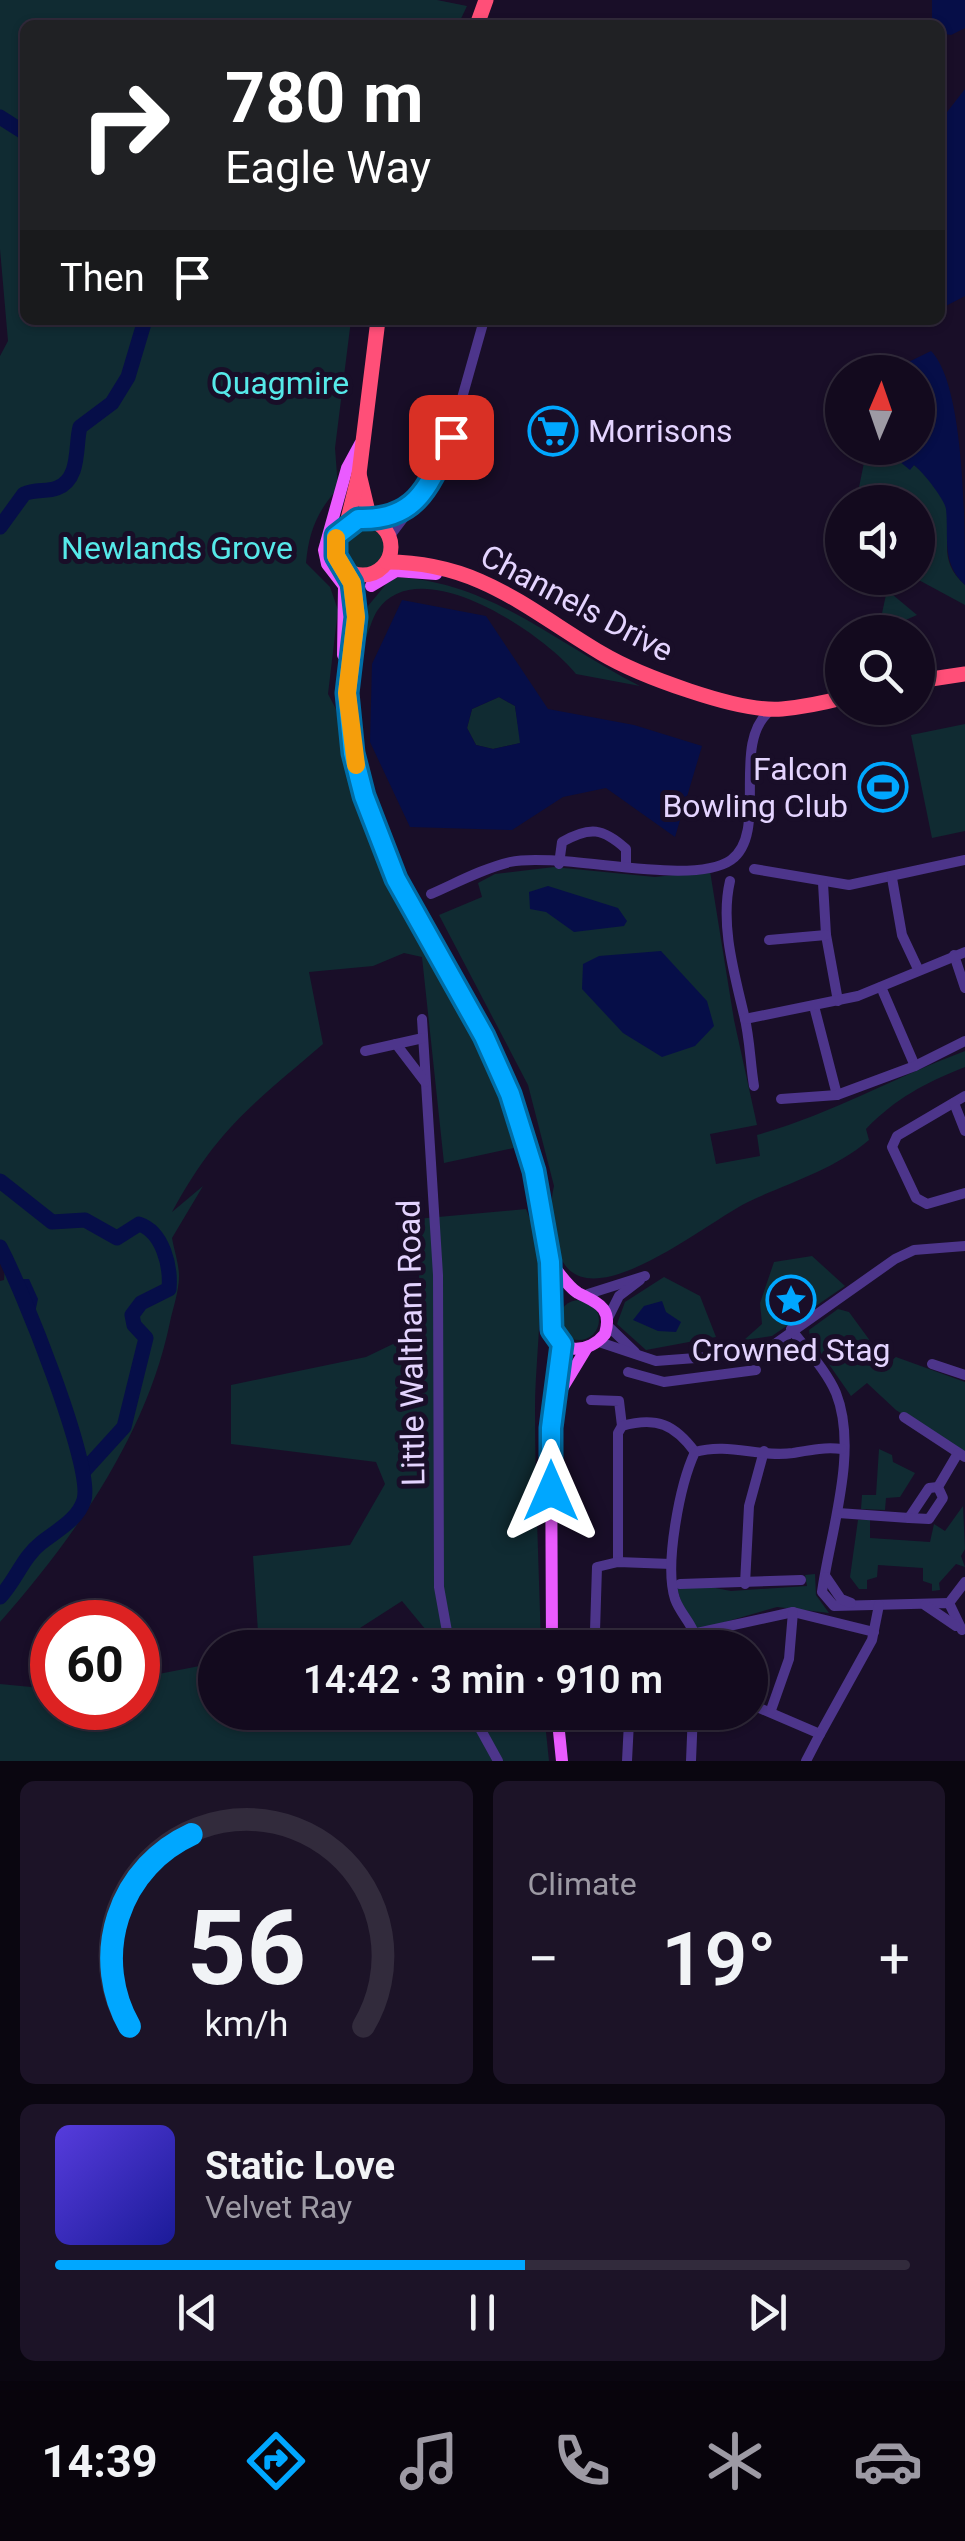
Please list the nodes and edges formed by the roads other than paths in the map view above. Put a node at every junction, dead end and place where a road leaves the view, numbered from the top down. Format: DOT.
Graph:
graph roads {
  1 [pos="377,325"];
  2 [pos="483,325"];
  3 [pos="361,442"];
  4 [pos="359,474"];
  5 [pos="402,514"];
  6 [pos="372,520"];
  7 [pos="347,523"];
  8 [pos="390,540"];
  9 [pos="418,561"];
  10 [pos="347,571"];
  11 [pos="378,574"];
  12 [pos="515,598"];
  13 [pos="356,617"];
  14 [pos="961,675"];
  15 [pos="935,679"];
  16 [pos="347,693"];
  17 [pos="710,694"];
  18 [pos="825,701"];
  19 [pos="737,704"];
  20 [pos="797,705"];
  21 [pos="774,708"];
  22 [pos="756,731"];
  23 [pos="560,864"];
  24 [pos="964,864"];
  25 [pos="626,866"];
  26 [pos="754,870"];
  27 [pos="892,878"];
  28 [pos="730,882"];
  29 [pos="823,883"];
  30 [pos="431,894"];
  31 [pos="826,935"];
  32 [pos="769,940"];
  33 [pos="960,953"];
  34 [pos="918,968"];
  35 [pos="881,987"];
  36 [pos="965,988"];
  37 [pos="838,1001"];
  38 [pos="814,1006"];
  39 [pos="422,1019"];
  40 [pos="745,1019"];
  41 [pos="423,1038"];
  42 [pos="965,1041"];
  43 [pos="396,1044"];
  44 [pos="365,1051"];
  45 [pos="915,1066"];
  46 [pos="425,1082"];
  47 [pos="754,1086"];
  48 [pos="836,1095"];
  49 [pos="965,1096"];
  50 [pos="782,1100"];
  51 [pos="954,1103"];
  52 [pos="965,1131"];
  53 [pos="965,1193"];
  54 [pos="965,1246"];
  55 [pos="550,1262"];
  56 [pos="583,1294"];
  57 [pos="552,1312"];
  58 [pos="607,1322"];
  59 [pos="791,1329"];
  60 [pos="562,1344"];
  61 [pos="592,1346"];
  62 [pos="638,1355"];
  63 [pos="695,1360"];
  64 [pos="932,1364"];
  65 [pos="756,1370"];
  66 [pos="628,1372"];
  67 [pos="965,1375"];
  68 [pos="697,1379"];
  69 [pos="556,1398"];
  70 [pos="590,1400"];
  71 [pos="904,1417"];
  72 [pos="622,1426"];
  73 [pos="842,1449"];
  74 [pos="764,1451"];
  75 [pos="695,1452"];
  76 [pos="962,1455"];
  77 [pos="938,1487"];
  78 [pos="838,1513"];
  79 [pos="908,1518"];
  80 [pos="618,1562"];
  81 [pos="671,1564"];
  82 [pos="801,1580"];
  83 [pos="965,1582"];
  84 [pos="680,1584"];
  85 [pos="745,1584"];
  86 [pos="922,1604"];
  87 [pos="949,1604"];
  88 [pos="879,1605"];
  89 [pos="794,1612"];
  90 [pos="447,1630"];
  91 [pos="552,1630"];
  92 [pos="594,1630"];
  93 [pos="695,1630"];
  94 [pos="715,1630"];
  95 [pos="964,1631"];
  96 [pos="874,1632"];
  97 [pos="770,1710"];
  98 [pos="481,1730"];
  99 [pos="559,1730"];
  100 [pos="628,1730"];
  101 [pos="692,1730"];
  102 [pos="820,1734"];
  103 [pos="498,1761"];
  104 [pos="562,1761"];
  105 [pos="627,1761"];
  106 [pos="692,1761"];
  107 [pos="806,1761"];
  1 -- 3 [label="highway"];
  2 -- 5 [label="street"];
  3 -- 4 [label="highway"];
  3 -- 16 [label="main road"];
  4 -- 6 [label="highway"];
  4 -- 7 [label="highway"];
  5 -- 6 [label="street"];
  5 -- 8 [label="street"];
  6 -- 7 [label="highway"];
  6 -- 8 [label="highway"];
  7 -- 10 [label="highway"];
  8 -- 9 [label="highway, Channels Drive"];
  8 -- 11 [label="highway"];
  9 -- 11 [label="highway, Channels Drive"];
  9 -- 12 [label="highway, Channels Drive"];
  10 -- 11 [label="highway"];
  10 -- 13 [label="main road"];
  11 -- 12 [label="main road"];
  11 -- 13 [label="main road"];
  12 -- 17 [label="highway, Channels Drive"];
  13 -- 16 [label="main road"];
  14 -- 15 [label="highway"];
  16 -- 55 [label="main road"];
  17 -- 19 [label="highway, Channels Drive"];
  17 -- 20 [label="highway, Channels Drive"];
  18 -- 20 [label="highway, Channels Drive"];
  19 -- 21 [label="highway, Channels Drive"];
  19 -- 22 [label="street"];
  20 -- 21 [label="highway, Channels Drive"];
  21 -- 22 [label="street"];
  22 -- 25 [label="street"];
  23 -- 25 [label="street"];
  23 -- 25 [label="street"];
  23 -- 30 [label="street"];
  24 -- 27 [label="street"];
  26 -- 29 [label="street"];
  27 -- 29 [label="street"];
  27 -- 34 [label="street"];
  28 -- 40 [label="street"];
  29 -- 31 [label="street"];
  31 -- 32 [label="street"];
  31 -- 37 [label="street"];
  33 -- 34 [label="street"];
  33 -- 36 [label="street"];
  34 -- 35 [label="street"];
  35 -- 37 [label="street"];
  35 -- 45 [label="street"];
  37 -- 38 [label="street"];
  38 -- 40 [label="street"];
  38 -- 48 [label="street"];
  39 -- 41 [label="street, Little Waltham Road"];
  40 -- 47 [label="street"];
  41 -- 43 [label="street"];
  41 -- 46 [label="street, Little Waltham Road"];
  42 -- 45 [label="street"];
  43 -- 44 [label="street"];
  43 -- 46 [label="street"];
  45 -- 48 [label="street"];
  46 -- 90 [label="street, Little Waltham Road"];
  48 -- 50 [label="street"];
  49 -- 51 [label="street"];
  51 -- 52 [label="street"];
  51 -- 53 [label="street"];
  54 -- 59 [label="street"];
  55 -- 56 [label="main road"];
  55 -- 57 [label="main road"];
  56 -- 57 [label="main road"];
  56 -- 58 [label="main road"];
  56 -- 58 [label="street"];
  57 -- 60 [label="main road"];
  58 -- 61 [label="main road"];
  58 -- 62 [label="street"];
  59 -- 63 [label="street"];
  59 -- 73 [label="street"];
  60 -- 61 [label="main road"];
  60 -- 69 [label="main road"];
  61 -- 62 [label="street"];
  61 -- 69 [label="main road"];
  62 -- 63 [label="street"];
  63 -- 68 [label="street"];
  64 -- 67 [label="street"];
  65 -- 68 [label="street"];
  66 -- 68 [label="street"];
  69 -- 91 [label="main road"];
  70 -- 72 [label="street"];
  71 -- 76 [label="street"];
  72 -- 75 [label="street"];
  72 -- 80 [label="street"];
  73 -- 74 [label="street"];
  73 -- 78 [label="street"];
  74 -- 75 [label="street"];
  74 -- 85 [label="street"];
  75 -- 81 [label="street"];
  76 -- 77 [label="street"];
  77 -- 79 [label="street"];
  77 -- 79 [label="street"];
  78 -- 79 [label="street"];
  78 -- 88 [label="street"];
  80 -- 81 [label="street"];
  80 -- 92 [label="street"];
  81 -- 93 [label="street"];
  82 -- 85 [label="street"];
  83 -- 87 [label="street"];
  84 -- 85 [label="street"];
  86 -- 87 [label="street"];
  86 -- 88 [label="street"];
  86 -- 95 [label="street"];
  87 -- 95 [label="street"];
  88 -- 96 [label="street"];
  89 -- 94 [label="street"];
  89 -- 96 [label="street"];
  89 -- 97 [label="street"];
  96 -- 102 [label="street"];
  97 -- 102 [label="street"];
  98 -- 103 [label="street"];
  99 -- 104 [label="main road"];
  100 -- 105 [label="street"];
  101 -- 106 [label="street"];
  102 -- 107 [label="street"];
}
